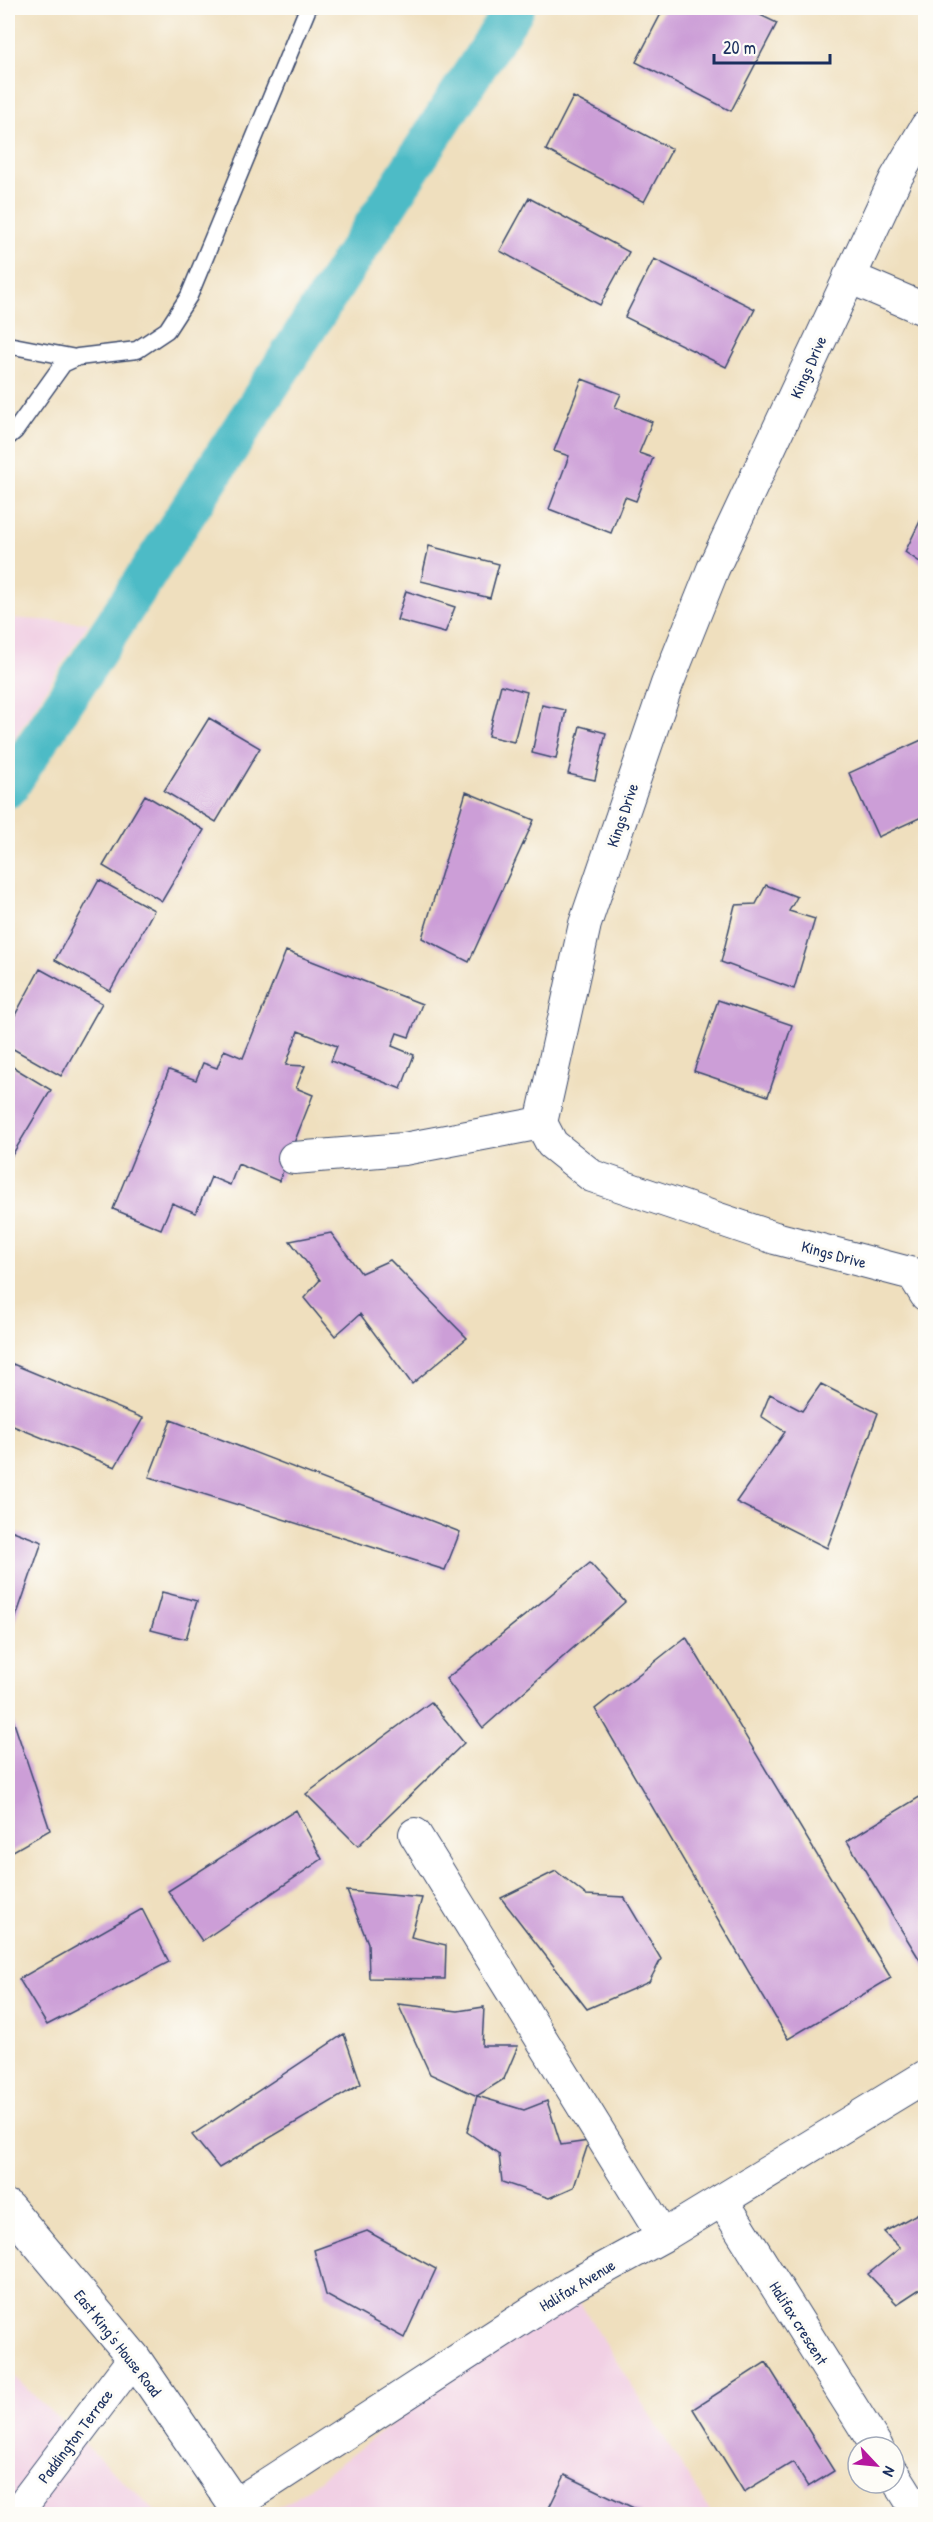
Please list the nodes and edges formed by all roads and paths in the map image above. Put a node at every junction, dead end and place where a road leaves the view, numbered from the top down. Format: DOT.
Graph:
graph roads {
  1 [pos="308,8"];
  2 [pos="926,127"];
  3 [pos="849,277"];
  4 [pos="926,310"];
  5 [pos="8,345"];
  6 [pos="76,358"];
  7 [pos="8,437"];
  8 [pos="541,1123"];
  9 [pos="294,1158"];
  10 [pos="921,1279"];
  11 [pos="415,1834"];
  12 [pos="926,2076"];
  13 [pos="722,2200"];
  14 [pos="8,2207"];
  15 [pos="663,2236"];
  16 [pos="134,2358"];
  17 [pos="869,2435"];
  18 [pos="906,2493"];
  19 [pos="238,2510"];
  20 [pos="926,2510"];
  21 [pos="16,2514"];
  1 -- 6 [label="lane"];
  2 -- 3 [label="street, Kings Drive"];
  3 -- 4 [label="street"];
  3 -- 8 [label="street, Kings Drive"];
  5 -- 6 [label="lane"];
  6 -- 7 [label="lane"];
  8 -- 9 [label="street"];
  8 -- 10 [label="street, Kings Drive"];
  11 -- 15 [label="street"];
  12 -- 13 [label="street, Halifax Avenue"];
  13 -- 15 [label="street, Halifax Avenue"];
  13 -- 17 [label="street, Halifax crescent"];
  14 -- 16 [label="main road, East King's House Road"];
  15 -- 19 [label="street, Halifax Avenue"];
  16 -- 19 [label="main road, East King's House Road"];
  16 -- 21 [label="street, Paddington Terrace"];
  18 -- 20 [label="street"];
}
